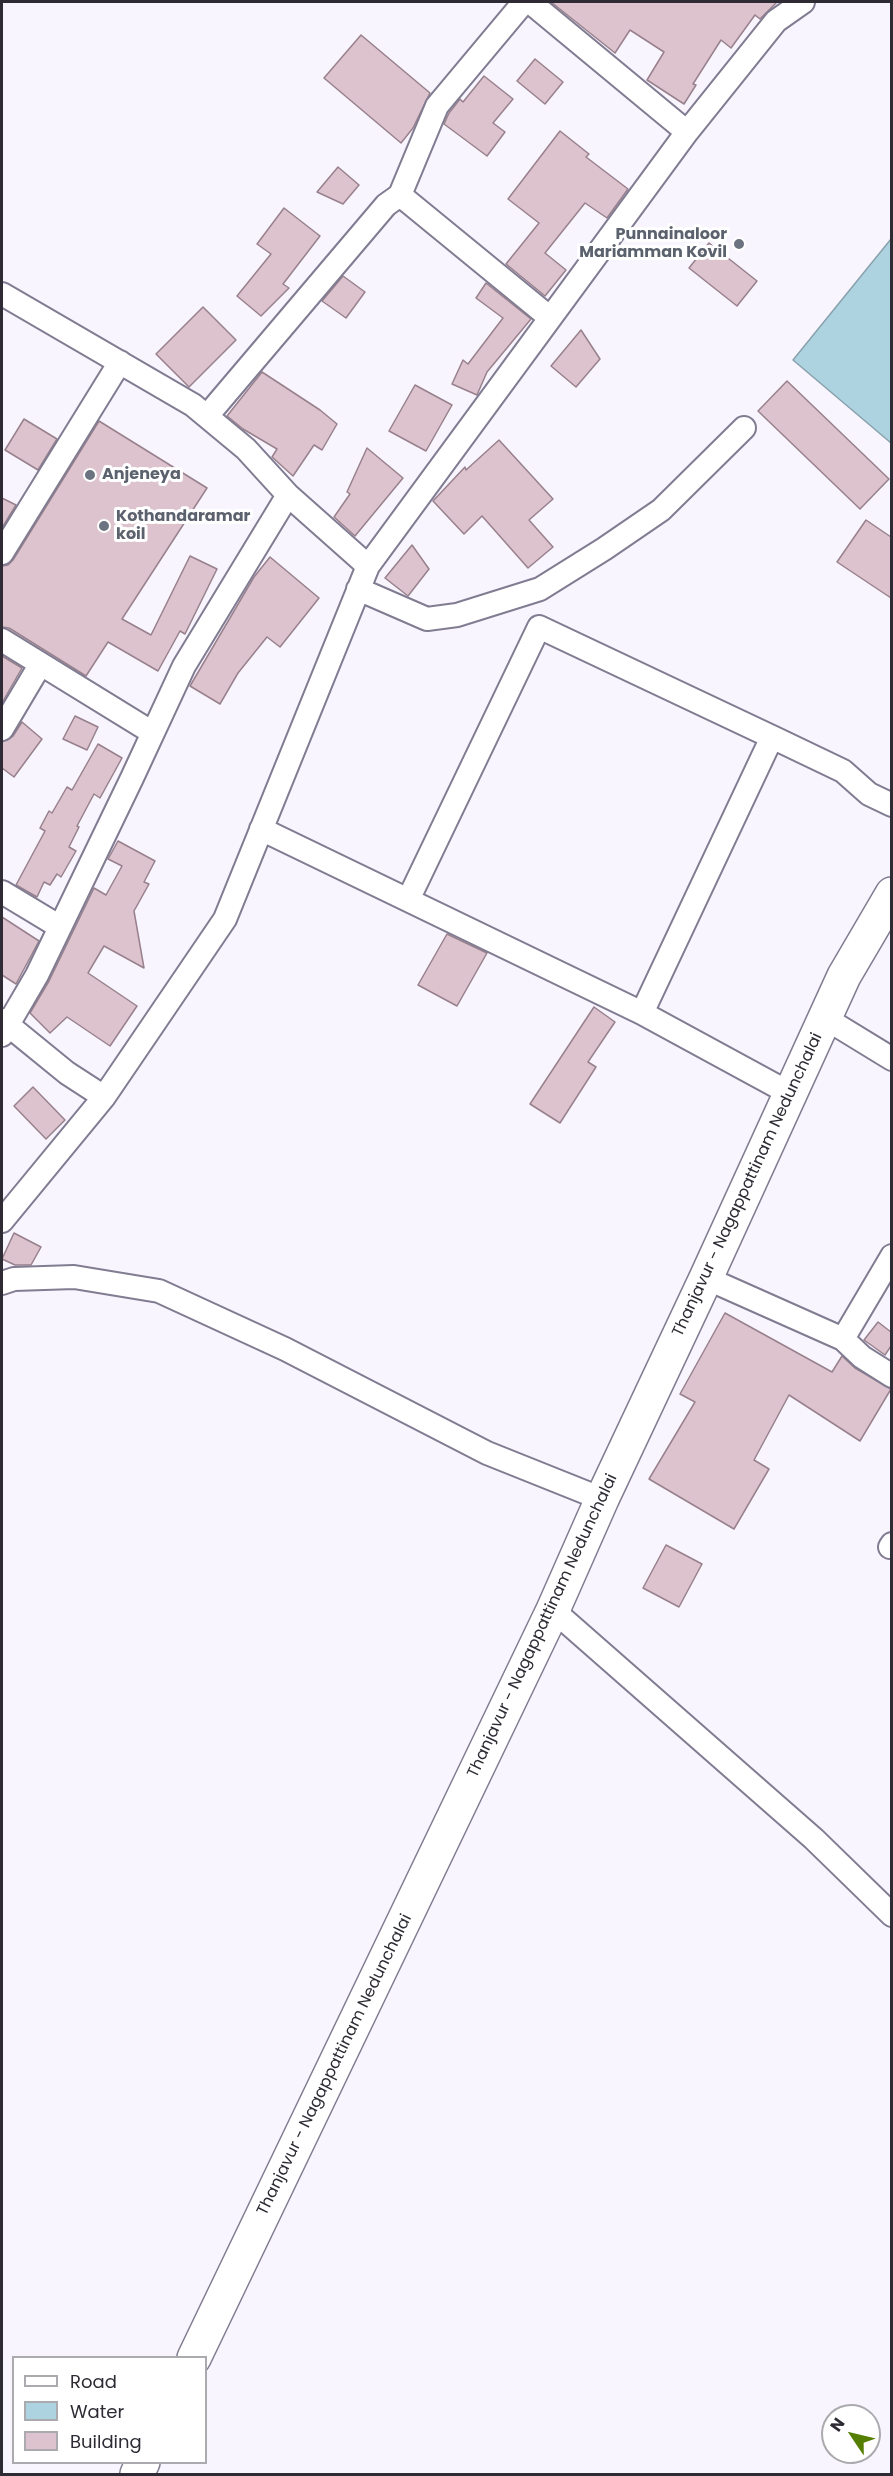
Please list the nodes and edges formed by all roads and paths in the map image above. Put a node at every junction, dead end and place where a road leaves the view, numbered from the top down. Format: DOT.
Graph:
graph roads {
  1 [pos="524,2"];
  2 [pos="530,2"];
  3 [pos="803,2"];
  4 [pos="687,132"];
  5 [pos="400,195"];
  6 [pos="2,294"];
  7 [pos="549,317"];
  8 [pos="120,362"];
  9 [pos="207,416"];
  10 [pos="744,428"];
  11 [pos="288,495"];
  12 [pos="2,553"];
  13 [pos="368,566"];
  14 [pos="358,589"];
  15 [pos="2,640"];
  16 [pos="40,665"];
  17 [pos="2,729"];
  18 [pos="153,733"];
  19 [pos="772,737"];
  20 [pos="891,805"];
  21 [pos="261,829"];
  22 [pos="2,892"];
  23 [pos="891,894"];
  24 [pos="408,900"];
  25 [pos="60,927"];
  26 [pos="642,1013"];
  27 [pos="825,1018"];
  28 [pos="3,1027"];
  29 [pos="891,1059"];
  30 [pos="790,1094"];
  31 [pos="104,1097"];
  32 [pos="2,1221"];
  33 [pos="891,1256"];
  34 [pos="706,1278"];
  35 [pos="2,1283"];
  36 [pos="843,1339"];
  37 [pos="891,1376"];
  38 [pos="602,1499"];
  39 [pos="553,1610"];
  40 [pos="891,1915"];
  41 [pos="195,2356"];
  1 -- 5 [label="street"];
  2 -- 4 [label="street"];
  3 -- 4 [label="street"];
  4 -- 7 [label="street"];
  5 -- 7 [label="street"];
  5 -- 9 [label="street"];
  6 -- 8 [label="street"];
  7 -- 13 [label="street"];
  8 -- 9 [label="street"];
  8 -- 12 [label="street"];
  9 -- 11 [label="street"];
  10 -- 14 [label="street"];
  11 -- 13 [label="street"];
  11 -- 18 [label="street"];
  13 -- 14 [label="street"];
  14 -- 21 [label="street"];
  15 -- 16 [label="street"];
  16 -- 17 [label="street"];
  16 -- 18 [label="street"];
  18 -- 25 [label="street"];
  19 -- 20 [label="street"];
  19 -- 24 [label="street"];
  19 -- 26 [label="street"];
  21 -- 24 [label="street"];
  21 -- 31 [label="street"];
  22 -- 25 [label="street"];
  23 -- 27 [label="highway, Thanjavur - Nagappattinam Nedunchalai"];
  24 -- 26 [label="street"];
  25 -- 28 [label="street"];
  26 -- 30 [label="street"];
  27 -- 29 [label="street"];
  27 -- 30 [label="highway, Thanjavur - Nagappattinam Nedunchalai"];
  28 -- 31 [label="street"];
  30 -- 34 [label="highway, Thanjavur - Nagappattinam Nedunchalai"];
  31 -- 32 [label="street"];
  33 -- 36 [label="street"];
  34 -- 36 [label="street"];
  34 -- 38 [label="highway, Thanjavur - Nagappattinam Nedunchalai"];
  35 -- 38 [label="street"];
  36 -- 37 [label="street"];
  38 -- 39 [label="highway, Thanjavur - Nagappattinam Nedunchalai"];
  39 -- 40 [label="street"];
  39 -- 41 [label="highway, Thanjavur - Nagappattinam Nedunchalai"];
}
